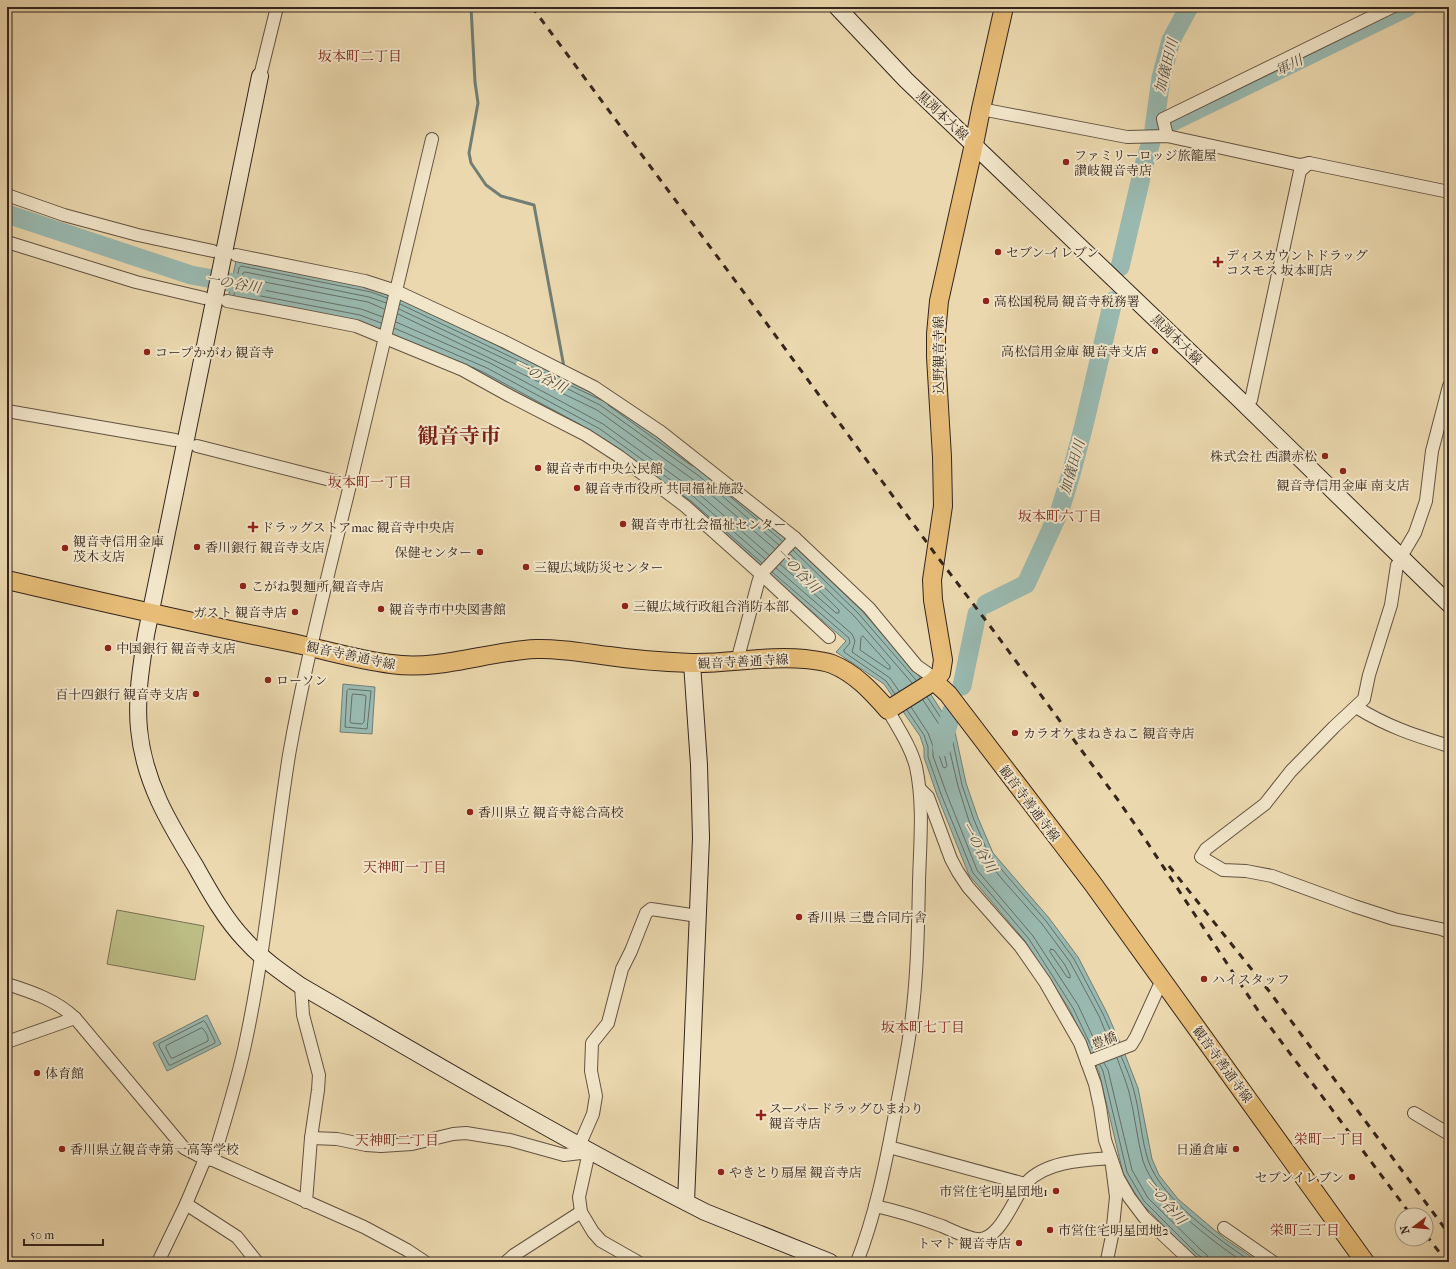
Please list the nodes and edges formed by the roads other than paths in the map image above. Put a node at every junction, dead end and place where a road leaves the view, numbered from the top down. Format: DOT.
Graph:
graph roads {
  1 [pos="272,7"];
  2 [pos="277,7"];
  3 [pos="837,7"];
  4 [pos="1004,7"];
  5 [pos="1392,7"];
  6 [pos="260,76"];
  7 [pos="981,108"];
  8 [pos="1167,136"];
  9 [pos="432,139"];
  10 [pos="974,144"];
  11 [pos="1309,163"];
  12 [pos="1449,192"];
  13 [pos="7,195"];
  14 [pos="7,242"];
  15 [pos="225,254"];
  16 [pos="396,291"];
  17 [pos="215,299"];
  18 [pos="386,338"];
  19 [pos="1449,386"];
  20 [pos="1251,400"];
  21 [pos="7,411"];
  22 [pos="175,440"];
  23 [pos="197,446"];
  24 [pos="350,485"];
  25 [pos="795,538"];
  26 [pos="1405,550"];
  27 [pos="1397,565"];
  28 [pos="761,574"];
  29 [pos="7,580"];
  30 [pos="1449,604"];
  31 [pos="151,614"];
  32 [pos="830,637"];
  33 [pos="311,646"];
  34 [pos="737,661"];
  35 [pos="692,663"];
  36 [pos="931,683"];
  37 [pos="1356,707"];
  38 [pos="892,708"];
  39 [pos="1449,746"];
  40 [pos="920,789"];
  41 [pos="698,916"];
  42 [pos="1449,932"];
  43 [pos="261,956"];
  44 [pos="1162,980"];
  45 [pos="7,984"];
  46 [pos="301,986"];
  47 [pos="76,1018"];
  48 [pos="7,1042"];
  49 [pos="1087,1062"];
  50 [pos="1414,1113"];
  51 [pos="1449,1134"];
  52 [pos="311,1138"];
  53 [pos="889,1147"];
  54 [pos="584,1149"];
  55 [pos="1111,1158"];
  56 [pos="209,1159"];
  57 [pos="1025,1184"];
  58 [pos="306,1202"];
  59 [pos="686,1202"];
  60 [pos="186,1204"];
  61 [pos="875,1206"];
  62 [pos="581,1212"];
  63 [pos="1224,1228"];
  64 [pos="158,1262"];
  65 [pos="257,1262"];
  66 [pos="425,1262"];
  67 [pos="506,1262"];
  68 [pos="638,1262"];
  69 [pos="830,1262"];
  70 [pos="857,1262"];
  71 [pos="1109,1262"];
  72 [pos="1192,1262"];
  73 [pos="1273,1262"];
  74 [pos="1365,1262"];
  1 -- 6 [label="street"];
  2 -- 6 [label="street"];
  3 -- 10 [label="street, 黒渕本大線"];
  4 -- 7 [label="main road, 込野観音寺線"];
  5 -- 8 [label="street"];
  6 -- 15 [label="street"];
  7 -- 8 [label="street"];
  7 -- 10 [label="main road, 込野観音寺線"];
  8 -- 11 [label="street"];
  9 -- 16 [label="street"];
  10 -- 30 [label="street, 黒渕本大線"];
  10 -- 36 [label="main road, 込野観音寺線"];
  11 -- 12 [label="street"];
  11 -- 20 [label="street"];
  13 -- 15 [label="street"];
  14 -- 17 [label="street"];
  15 -- 16 [label="street"];
  15 -- 17 [label="street"];
  16 -- 18 [label="street"];
  16 -- 25 [label="street"];
  17 -- 18 [label="street"];
  17 -- 31 [label="street"];
  18 -- 24 [label="street"];
  18 -- 28 [label="street"];
  19 -- 26 [label="street"];
  21 -- 22 [label="street"];
  23 -- 24 [label="street"];
  24 -- 33 [label="street"];
  25 -- 28 [label="street"];
  25 -- 36 [label="street"];
  27 -- 37 [label="street"];
  28 -- 32 [label="street"];
  28 -- 34 [label="street"];
  29 -- 31 [label="main road, 観音寺善通寺線"];
  31 -- 33 [label="main road, 観音寺善通寺線"];
  31 -- 43 [label="street"];
  33 -- 35 [label="main road, 観音寺善通寺線"];
  33 -- 43 [label="street"];
  34 -- 35 [label="main road, 観音寺善通寺線"];
  34 -- 38 [label="main road, 観音寺善通寺線"];
  35 -- 41 [label="street"];
  36 -- 38 [label="main road"];
  36 -- 44 [label="main road, 観音寺善通寺線"];
  37 -- 39 [label="street"];
  37 -- 42 [label="street"];
  38 -- 40 [label="street"];
  40 -- 49 [label="street"];
  40 -- 53 [label="street"];
  41 -- 54 [label="street"];
  41 -- 59 [label="street"];
  43 -- 46 [label="street"];
  43 -- 56 [label="street"];
  44 -- 49 [label="street, 豊橋"];
  44 -- 74 [label="main road, 観音寺善通寺線"];
  45 -- 47 [label="street"];
  46 -- 52 [label="street"];
  46 -- 54 [label="street"];
  47 -- 48 [label="street"];
  47 -- 56 [label="street"];
  49 -- 55 [label="street"];
  50 -- 51 [label="street"];
  52 -- 54 [label="street"];
  52 -- 58 [label="street"];
  53 -- 57 [label="street"];
  53 -- 61 [label="street"];
  54 -- 59 [label="street"];
  54 -- 62 [label="street"];
  55 -- 57 [label="street"];
  55 -- 71 [label="street"];
  55 -- 72 [label="street"];
  56 -- 58 [label="street"];
  56 -- 60 [label="street"];
  57 -- 61 [label="street"];
  58 -- 66 [label="street"];
  59 -- 69 [label="street"];
  60 -- 64 [label="street"];
  60 -- 65 [label="street"];
  61 -- 70 [label="street"];
  62 -- 67 [label="street"];
  62 -- 68 [label="street"];
  63 -- 73 [label="street"];
}
